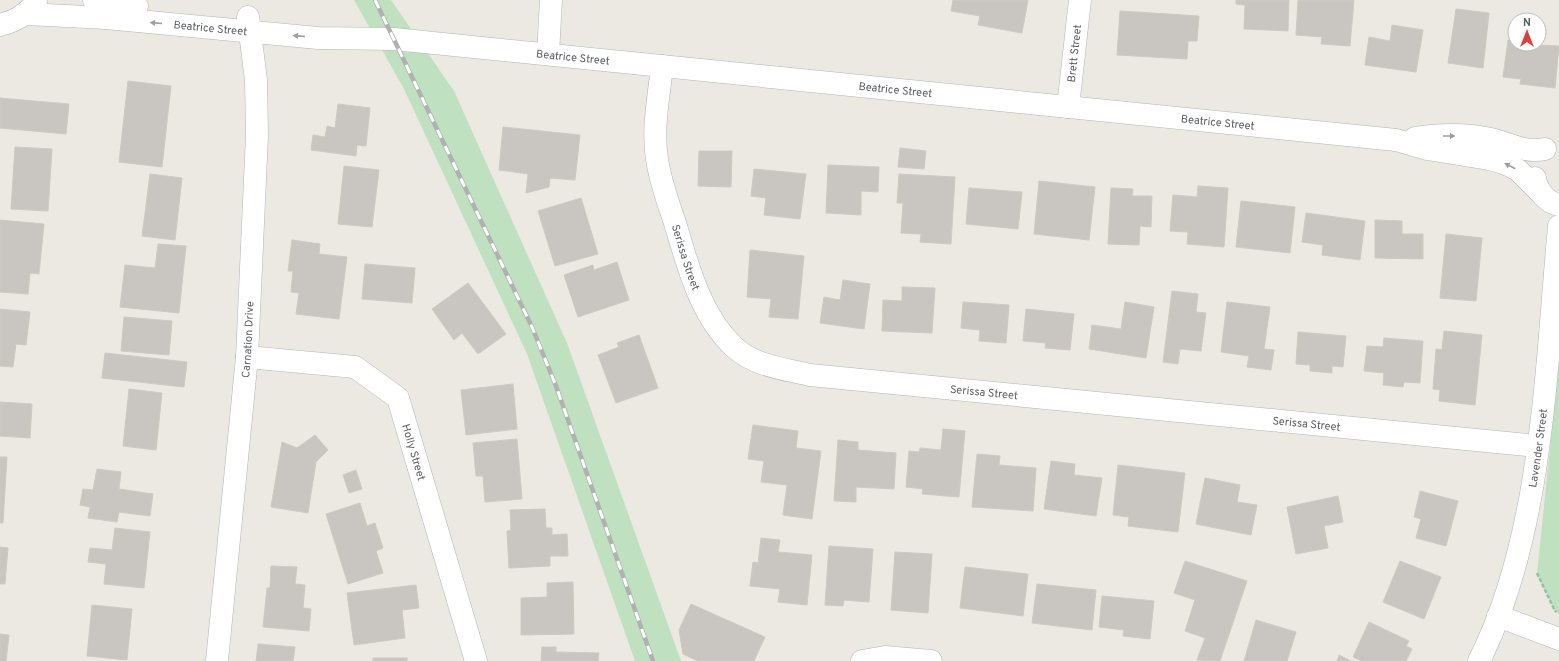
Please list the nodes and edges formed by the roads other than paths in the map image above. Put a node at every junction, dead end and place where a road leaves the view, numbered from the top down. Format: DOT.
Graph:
graph roads {
  1 [pos="94,0"];
  2 [pos="551,0"];
  3 [pos="1080,0"];
  4 [pos="32,7"];
  5 [pos="249,24"];
  6 [pos="0,25"];
  7 [pos="548,54"];
  8 [pos="662,66"];
  9 [pos="1068,107"];
  10 [pos="1396,140"];
  11 [pos="1552,145"];
  12 [pos="1539,191"];
  13 [pos="1559,206"];
  14 [pos="1559,226"];
  15 [pos="247,357"];
  16 [pos="1537,446"];
  17 [pos="1498,616"];
  18 [pos="1559,639"];
  19 [pos="217,661"];
  20 [pos="476,661"];
  21 [pos="862,661"];
  22 [pos="931,661"];
  23 [pos="1479,661"];
  1 -- 5 [label="street, Beatrice Street"];
  2 -- 7 [label="street"];
  3 -- 9 [label="street, Brett Street"];
  5 -- 4 [label="street, Beatrice Street, one-way"];
  4 -- 6 [label="street"];
  5 -- 7 [label="street, Beatrice Street"];
  5 -- 15 [label="street, Carnation Drive"];
  7 -- 8 [label="street, Beatrice Street"];
  8 -- 9 [label="street, Beatrice Street"];
  8 -- 16 [label="street, Serissa Street"];
  9 -- 10 [label="street, Beatrice Street"];
  10 -- 11 [label="street, Beatrice Street, one-way"];
  12 -- 10 [label="street, Beatrice Street, one-way"];
  11 -- 12 [label="street"];
  12 -- 13 [label="street, Beatrice Street"];
  14 -- 16 [label="street, Lavender Street"];
  15 -- 19 [label="street, Carnation Drive"];
  15 -- 20 [label="street, Holly Street"];
  16 -- 17 [label="street, Lavender Street"];
  17 -- 18 [label="street"];
  17 -- 23 [label="street, Lavender Street"];
  21 -- 22 [label="street"];
}
